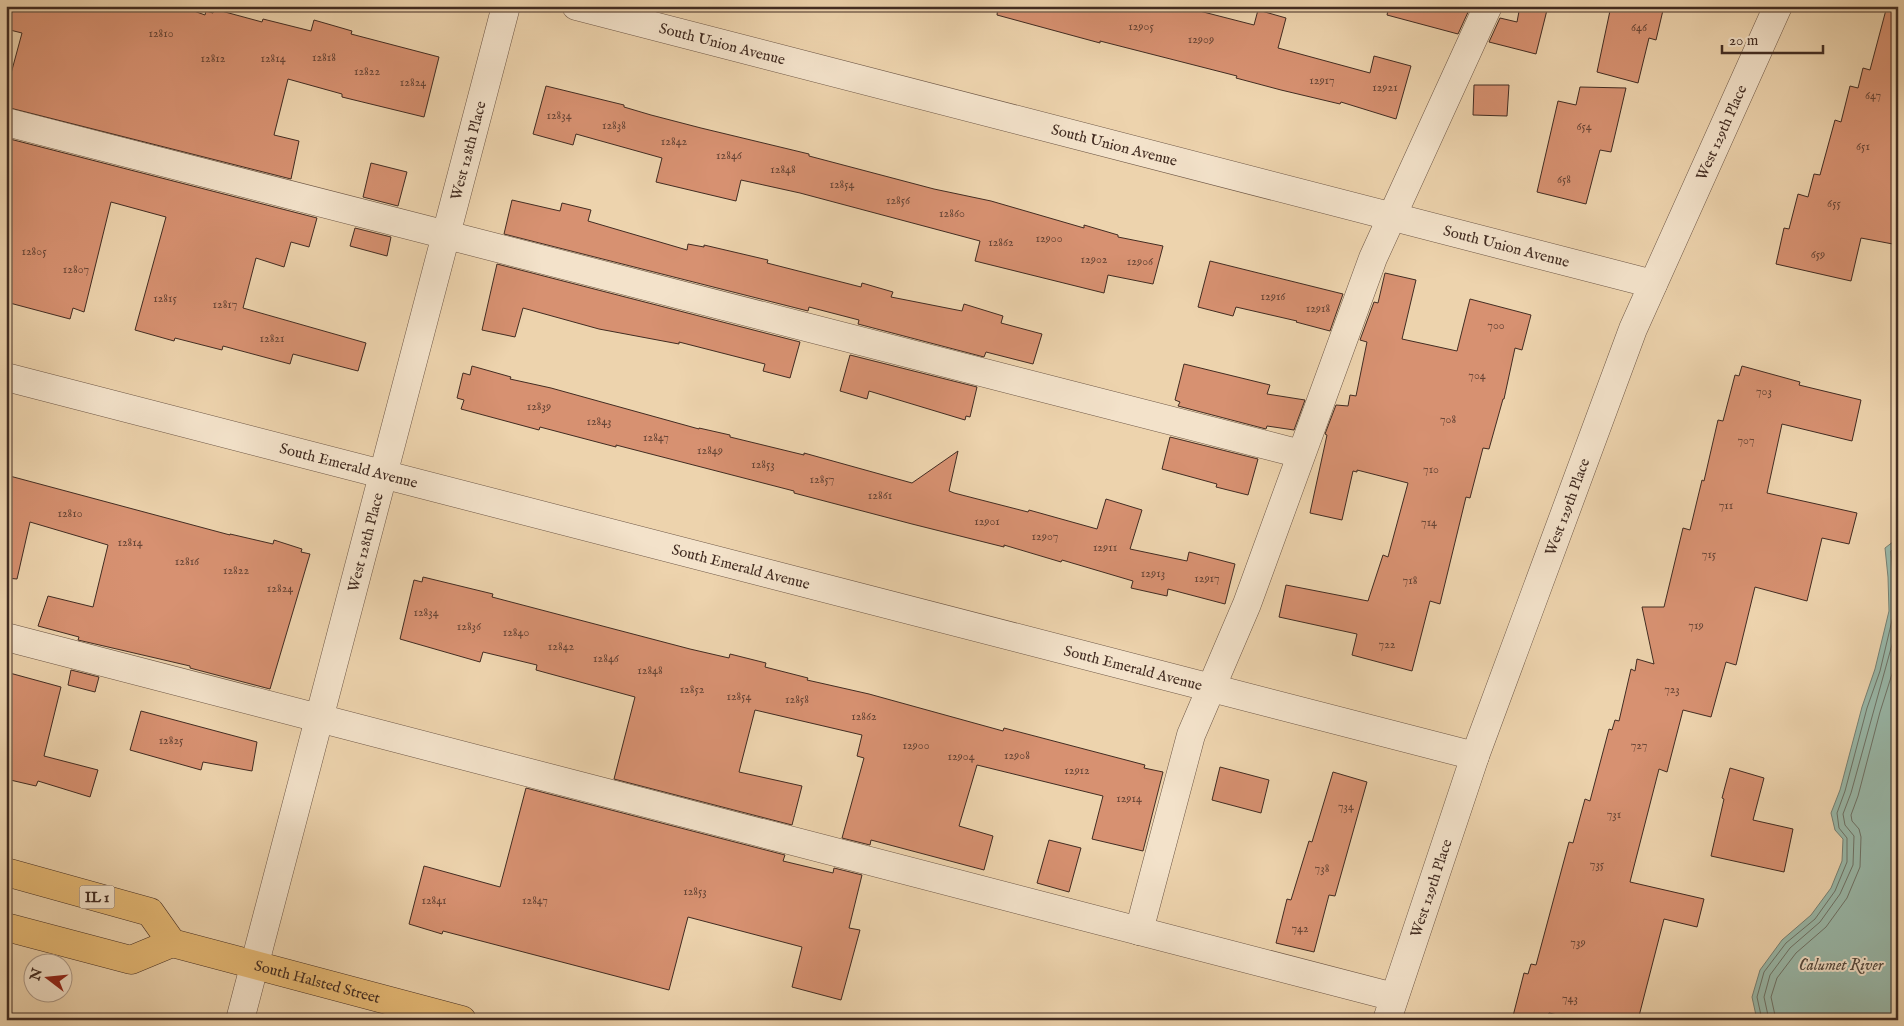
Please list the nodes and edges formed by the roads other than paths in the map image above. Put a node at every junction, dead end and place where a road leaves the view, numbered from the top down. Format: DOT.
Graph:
graph roads {
  1 [pos="506,6"];
  2 [pos="576,6"];
  3 [pos="1488,6"];
  4 [pos="1778,6"];
  5 [pos="6,122"];
  6 [pos="1391,216"];
  7 [pos="446,236"];
  8 [pos="1653,284"];
  9 [pos="6,377"];
  10 [pos="1301,454"];
  11 [pos="383,474"];
  12 [pos="6,636"];
  13 [pos="1210,688"];
  14 [pos="319,718"];
  15 [pos="1475,756"];
  16 [pos="6,872"];
  17 [pos="6,927"];
  18 [pos="1140,931"];
  19 [pos="172,943"];
  20 [pos="254,965"];
  21 [pos="1390,1008"];
  22 [pos="240,1020"];
  23 [pos="462,1020"];
  1 -- 7 [label="street, West 128th Place"];
  2 -- 6 [label="street, South Union Avenue"];
  3 -- 6 [label="street"];
  4 -- 8 [label="street, West 129th Place"];
  5 -- 7 [label="street"];
  6 -- 8 [label="street, South Union Avenue"];
  6 -- 10 [label="street"];
  7 -- 10 [label="street"];
  7 -- 11 [label="street, West 128th Place"];
  8 -- 15 [label="street, West 129th Place"];
  9 -- 11 [label="street, South Emerald Avenue"];
  10 -- 13 [label="street"];
  11 -- 13 [label="street, South Emerald Avenue"];
  11 -- 14 [label="street, West 128th Place"];
  12 -- 14 [label="street"];
  13 -- 15 [label="street, South Emerald Avenue"];
  13 -- 18 [label="street"];
  14 -- 18 [label="street"];
  14 -- 20 [label="street, West 128th Place"];
  15 -- 21 [label="street, West 129th Place"];
  16 -- 19 [label="main road, IL 1"];
  17 -- 19 [label="main road"];
  18 -- 21 [label="street"];
  19 -- 20 [label="main road, South Halsted Street"];
  20 -- 22 [label="street, West 128th Place"];
  20 -- 23 [label="main road, South Halsted Street"];
}
